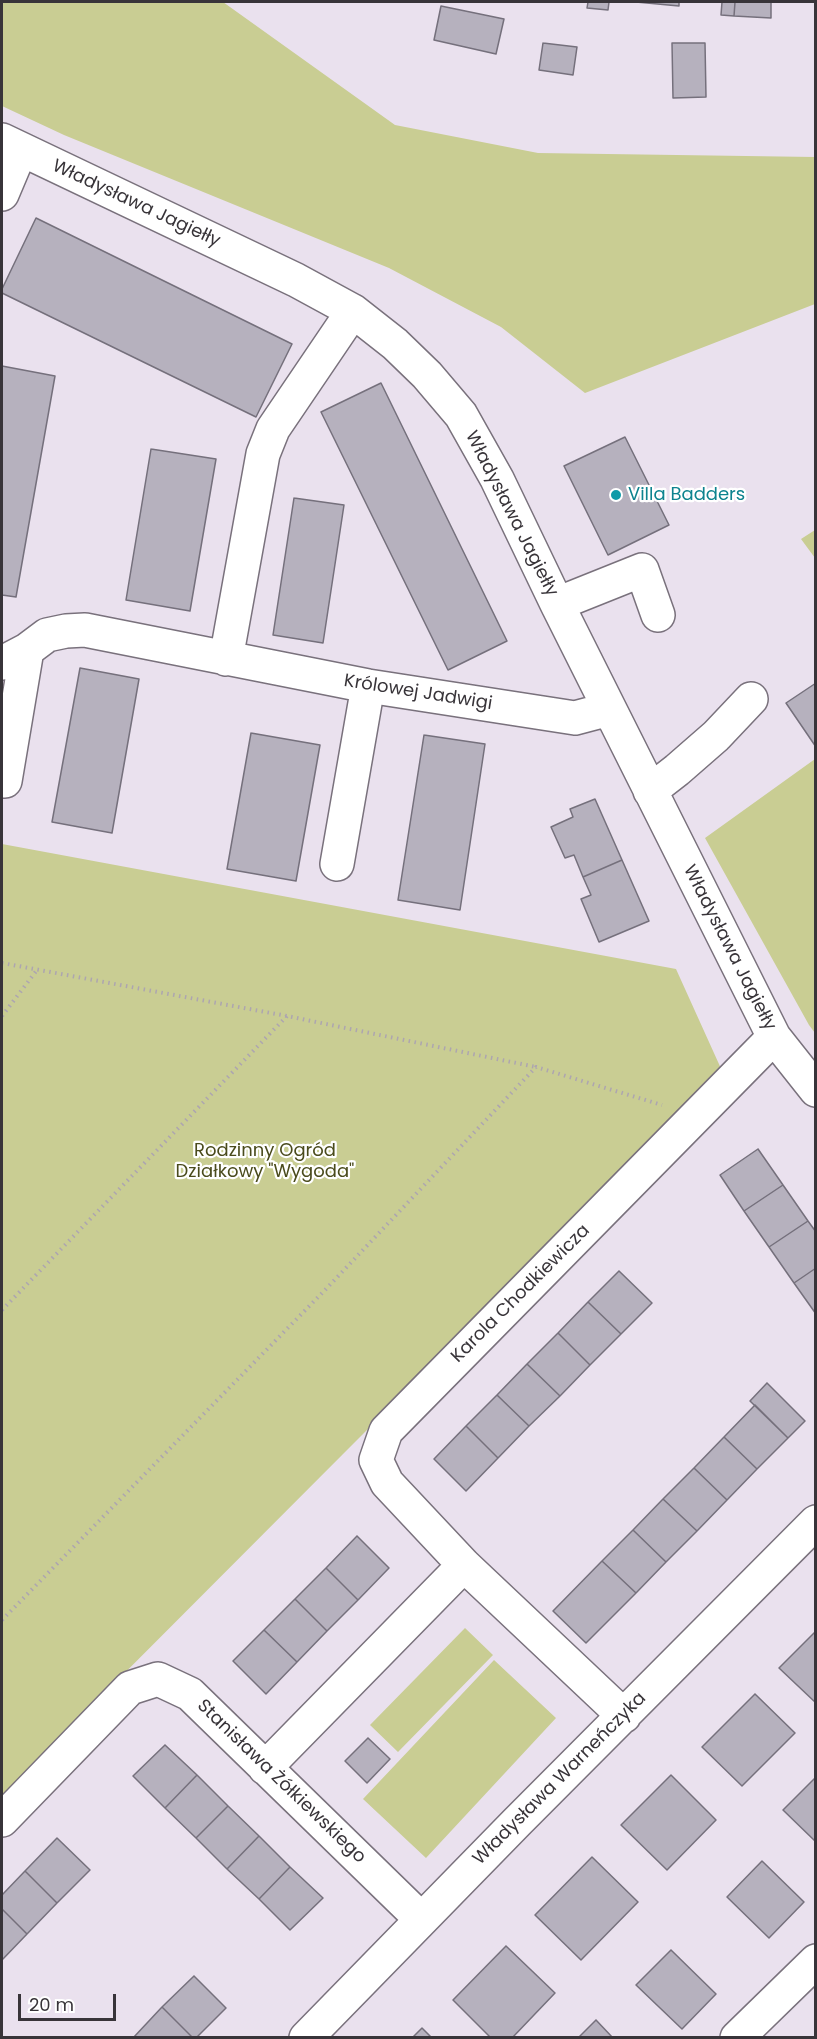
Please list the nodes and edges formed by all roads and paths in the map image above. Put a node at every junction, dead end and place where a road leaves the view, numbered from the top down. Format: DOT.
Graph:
graph roads {
  1 [pos="11,145"];
  2 [pos="2,194"];
  3 [pos="353,311"];
  4 [pos="557,604"];
  5 [pos="658,615"];
  6 [pos="14,656"];
  7 [pos="226,659"];
  8 [pos="368,686"];
  9 [pos="751,699"];
  10 [pos="609,709"];
  11 [pos="5,781"];
  12 [pos="650,790"];
  13 [pos="337,864"];
  14 [pos="2,963"];
  15 [pos="38,970"];
  16 [pos="2,1016"];
  17 [pos="287,1016"];
  18 [pos="774,1037"];
  19 [pos="536,1067"];
  20 [pos="816,1090"];
  21 [pos="673,1108"];
  22 [pos="2,1310"];
  23 [pos="816,1522"];
  24 [pos="464,1565"];
  25 [pos="2,1620"];
  26 [pos="624,1716"];
  27 [pos="265,1768"];
  28 [pos="2,1820"];
  29 [pos="421,1919"];
  30 [pos="816,1961"];
  31 [pos="306,2037"];
  32 [pos="737,2037"];
  1 -- 2 [label="street"];
  1 -- 3 [label="street, Władysława Jagiełły"];
  3 -- 4 [label="street, Władysława Jagiełły"];
  3 -- 7 [label="street"];
  4 -- 5 [label="street"];
  4 -- 10 [label="street, Władysława Jagiełły"];
  6 -- 7 [label="street, Królowej Jadwigi"];
  6 -- 11 [label="street"];
  7 -- 8 [label="street, Królowej Jadwigi"];
  8 -- 10 [label="street, Królowej Jadwigi"];
  8 -- 13 [label="street"];
  9 -- 12 [label="street"];
  10 -- 12 [label="street, Władysława Jagiełły"];
  12 -- 18 [label="street, Władysława Jagiełły"];
  14 -- 15 [label="path"];
  15 -- 16 [label="path"];
  15 -- 17 [label="path"];
  17 -- 19 [label="path"];
  17 -- 22 [label="path"];
  18 -- 20 [label="street, Władysława Jagiełły"];
  18 -- 24 [label="street, Karola Chodkiewicza"];
  19 -- 21 [label="path"];
  19 -- 25 [label="path"];
  23 -- 26 [label="street, Władysława Warneńczyka"];
  24 -- 26 [label="street, Karola Chodkiewicza"];
  24 -- 27 [label="street"];
  26 -- 29 [label="street, Władysława Warneńczyka"];
  27 -- 28 [label="street, Stanisława Żółkiewskiego"];
  27 -- 29 [label="street, Stanisława Żółkiewskiego"];
  29 -- 31 [label="street, Władysława Warneńczyka"];
  30 -- 32 [label="street"];
}
